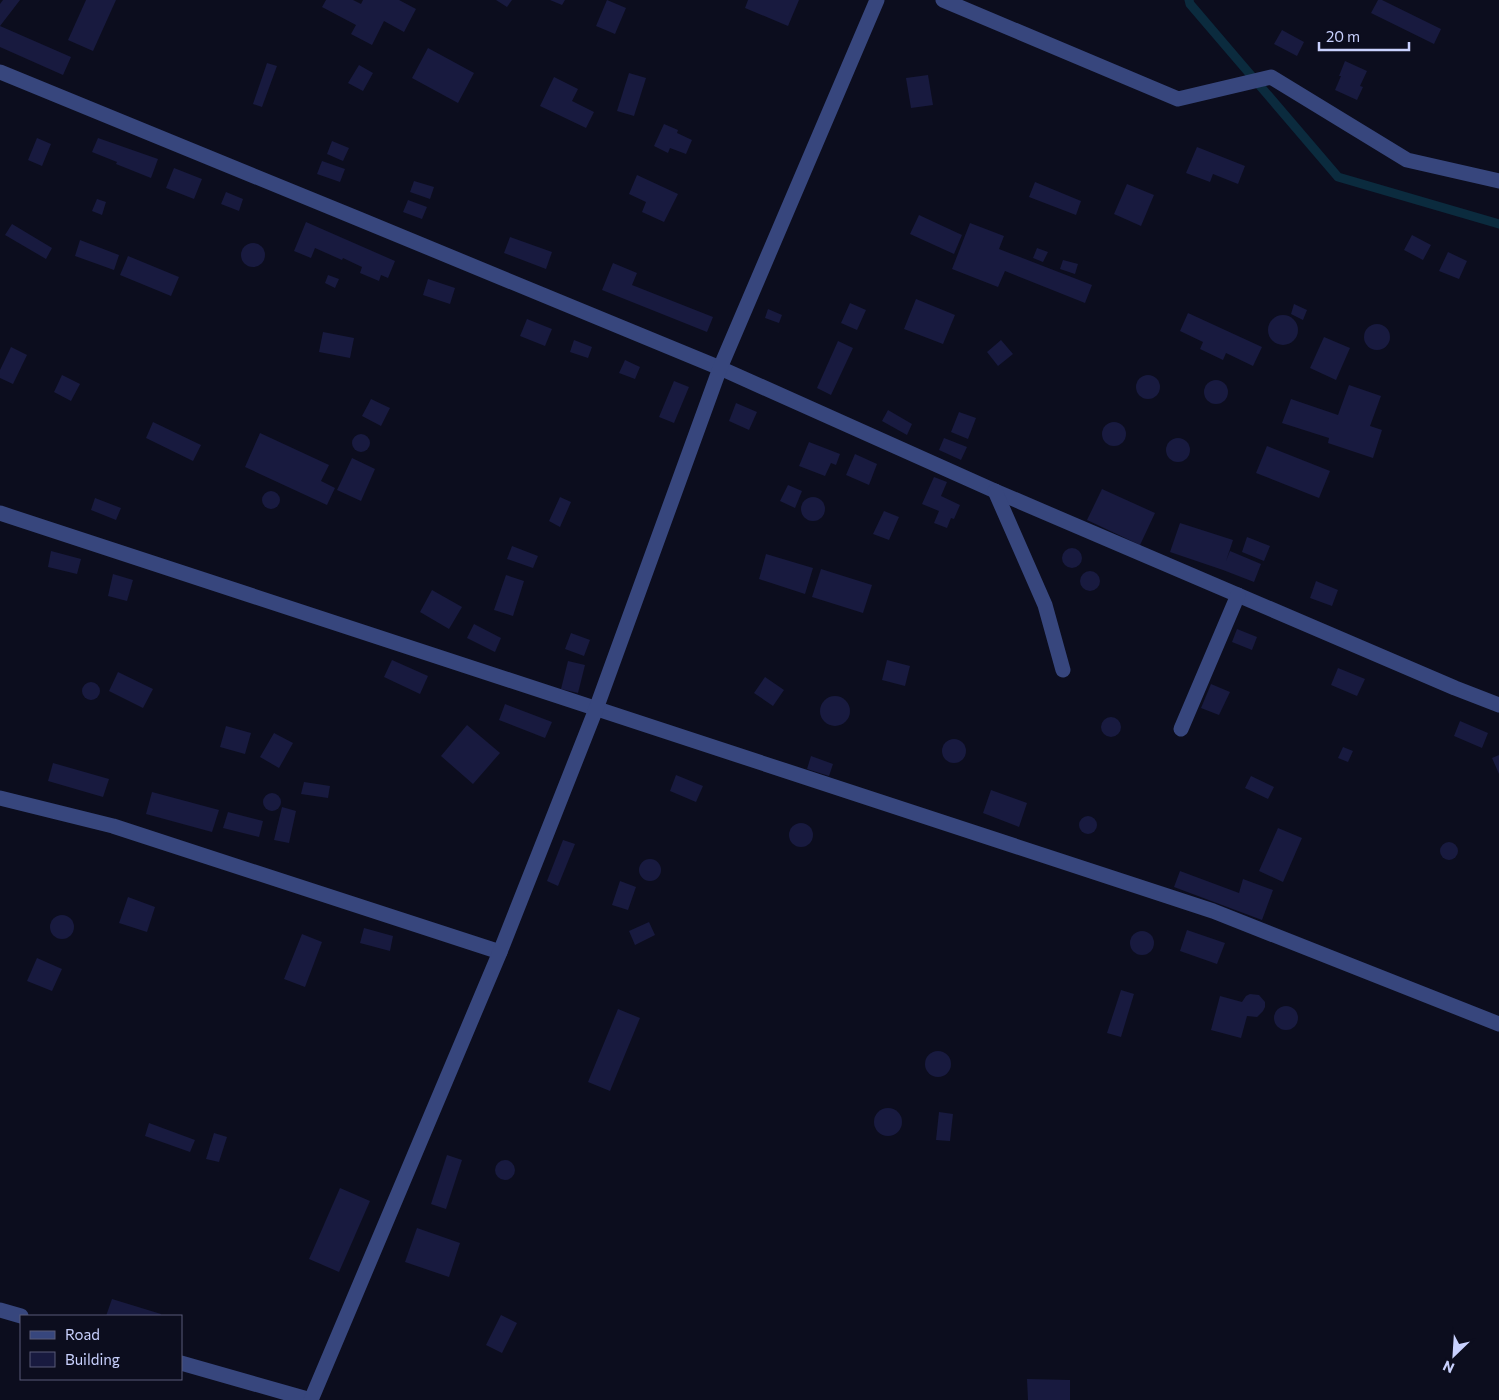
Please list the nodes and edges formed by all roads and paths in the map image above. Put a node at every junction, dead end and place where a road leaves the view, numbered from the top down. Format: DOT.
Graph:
graph roads {
  1 [pos="877,0"];
  2 [pos="943,0"];
  3 [pos="0,72"];
  4 [pos="1499,181"];
  5 [pos="720,368"];
  6 [pos="995,491"];
  7 [pos="0,513"];
  8 [pos="1238,595"];
  9 [pos="1063,670"];
  10 [pos="1499,705"];
  11 [pos="596,709"];
  12 [pos="1181,729"];
  13 [pos="0,798"];
  14 [pos="500,952"];
  15 [pos="1499,1024"];
  16 [pos="0,1310"];
  17 [pos="20,1316"];
  18 [pos="182,1362"];
  19 [pos="311,1400"];
  1 -- 5 [label="street"];
  2 -- 4 [label="street"];
  3 -- 5 [label="street"];
  5 -- 6 [label="street"];
  5 -- 11 [label="street"];
  6 -- 8 [label="street"];
  6 -- 9 [label="street"];
  7 -- 11 [label="street"];
  8 -- 10 [label="street"];
  8 -- 12 [label="street"];
  11 -- 14 [label="street"];
  11 -- 15 [label="street"];
  13 -- 14 [label="street"];
  14 -- 19 [label="street"];
  16 -- 17 [label="street"];
  18 -- 19 [label="street"];
}
